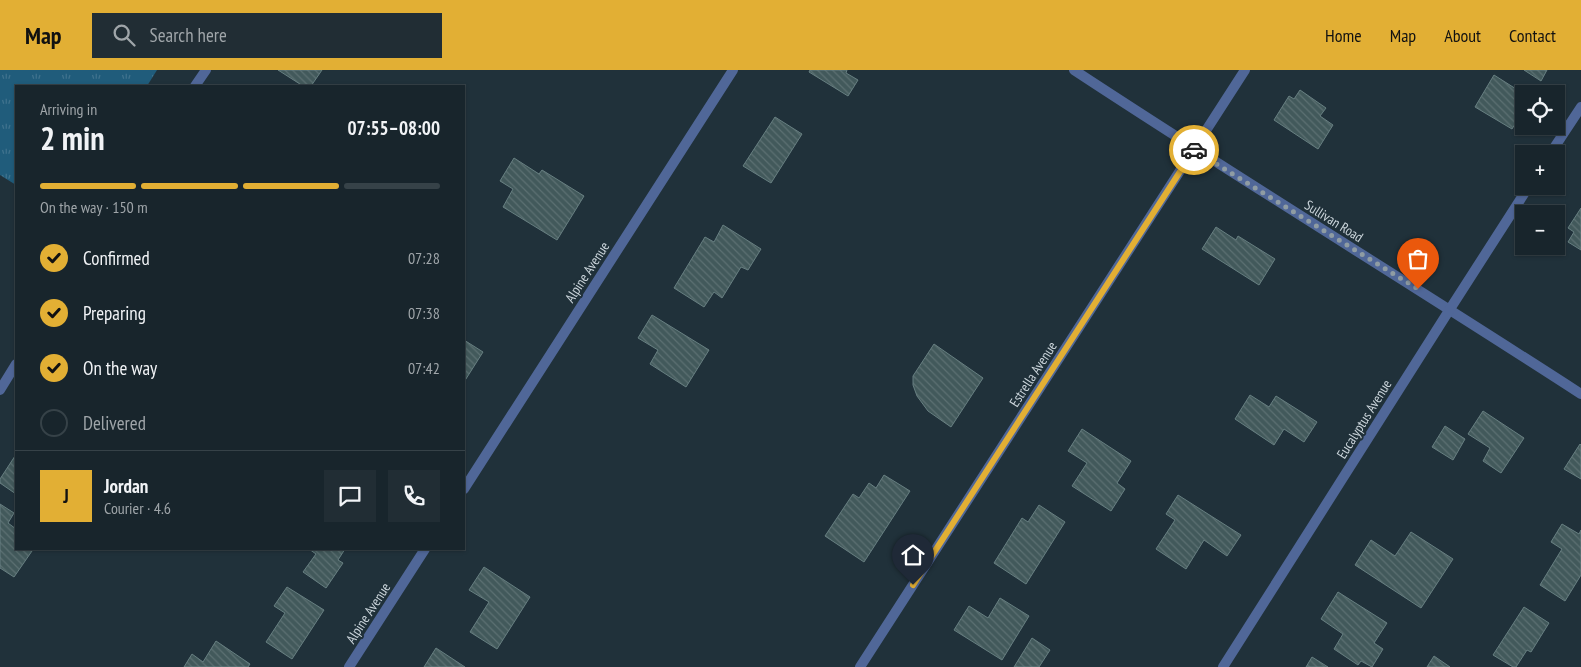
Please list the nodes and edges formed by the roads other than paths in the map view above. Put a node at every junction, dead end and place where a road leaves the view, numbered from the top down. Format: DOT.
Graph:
graph roads {
  1 [pos="206,70"];
  2 [pos="733,70"];
  3 [pos="1074,70"];
  4 [pos="1245,70"];
  5 [pos="196,85"];
  6 [pos="1581,107"];
  7 [pos="1556,145"];
  8 [pos="1194,149"];
  9 [pos="1523,195"];
  10 [pos="1450,309"];
  11 [pos="15,366"];
  12 [pos="0,390"];
  13 [pos="1581,394"];
  14 [pos="465,487"];
  15 [pos="424,550"];
  16 [pos="349,667"];
  17 [pos="860,667"];
  18 [pos="1223,667"];
  1 -- 5 [label="street"];
  2 -- 14 [label="street, Alpine Avenue"];
  3 -- 8 [label="street, Sullivan Road"];
  4 -- 8 [label="street, Estrella Avenue"];
  6 -- 7 [label="street"];
  8 -- 10 [label="street, Sullivan Road"];
  8 -- 17 [label="street, Estrella Avenue"];
  9 -- 10 [label="street, Eucalyptus Avenue"];
  10 -- 13 [label="street, Sullivan Road"];
  10 -- 18 [label="street, Eucalyptus Avenue"];
  11 -- 12 [label="street"];
  15 -- 16 [label="street, Alpine Avenue"];
}
